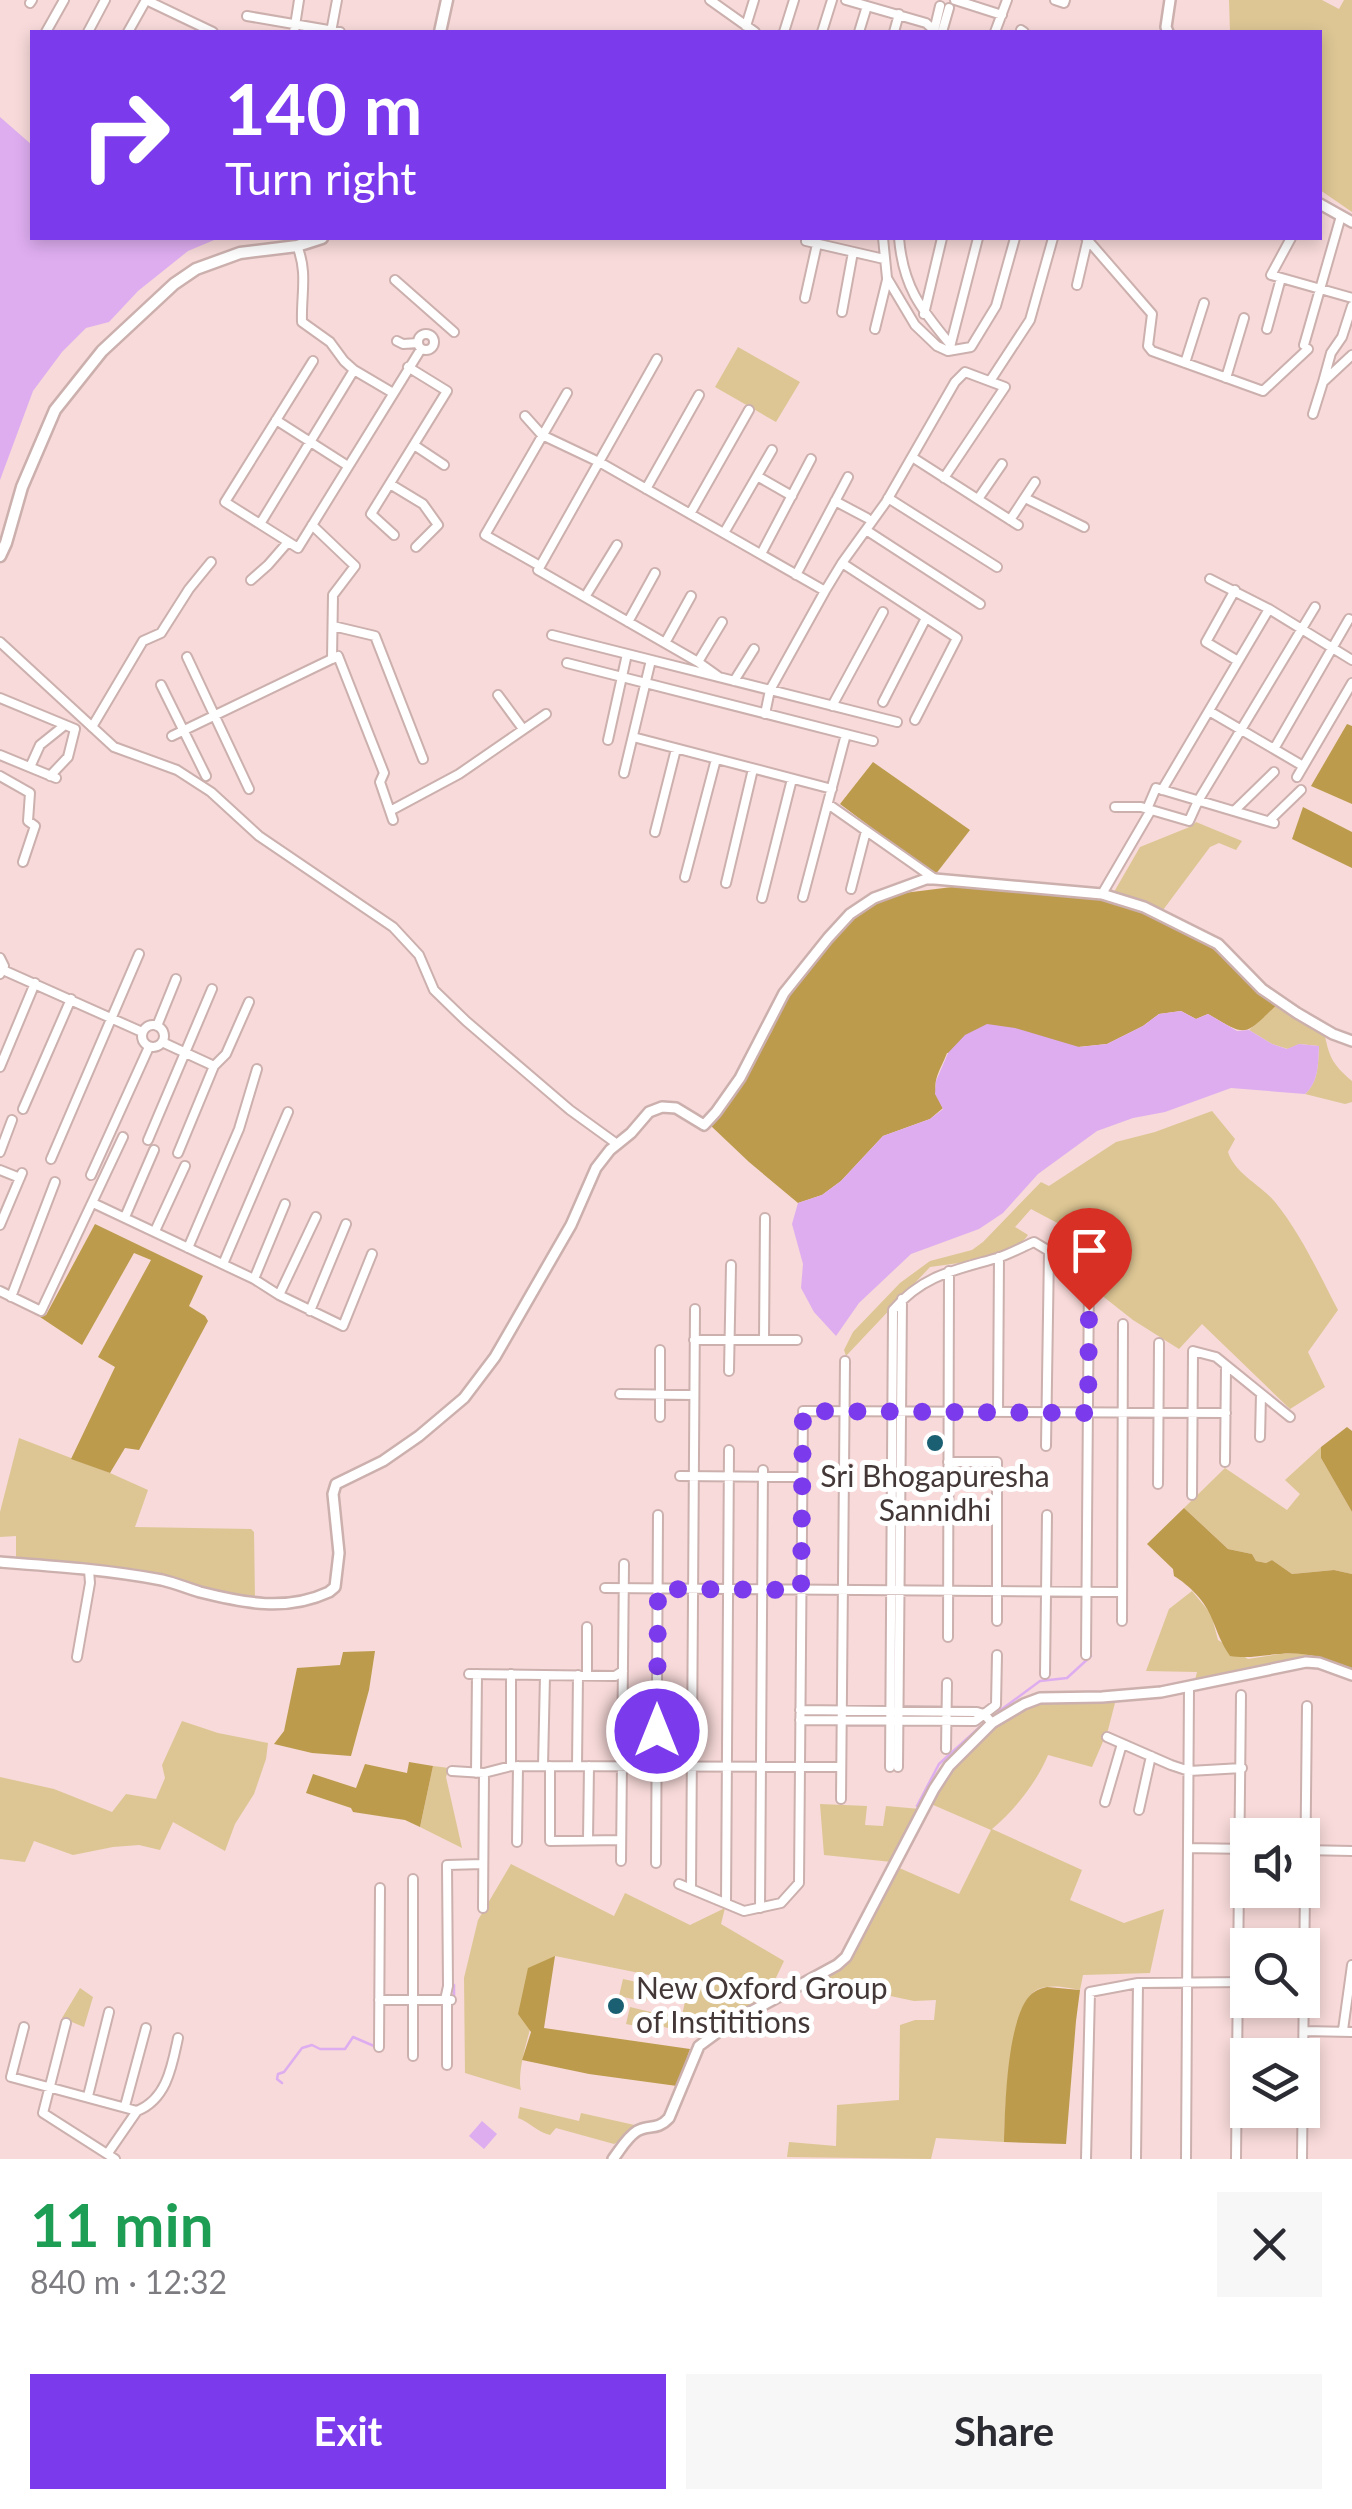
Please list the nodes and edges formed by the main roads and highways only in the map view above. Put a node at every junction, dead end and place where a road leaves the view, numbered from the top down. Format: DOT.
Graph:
graph roads {
  1 [pos="447,0"];
  2 [pos="440,30"];
  3 [pos="316,240"];
  4 [pos="0,556"];
  1 -- 2 [label="main road"];
  3 -- 4 [label="main road"];
}
